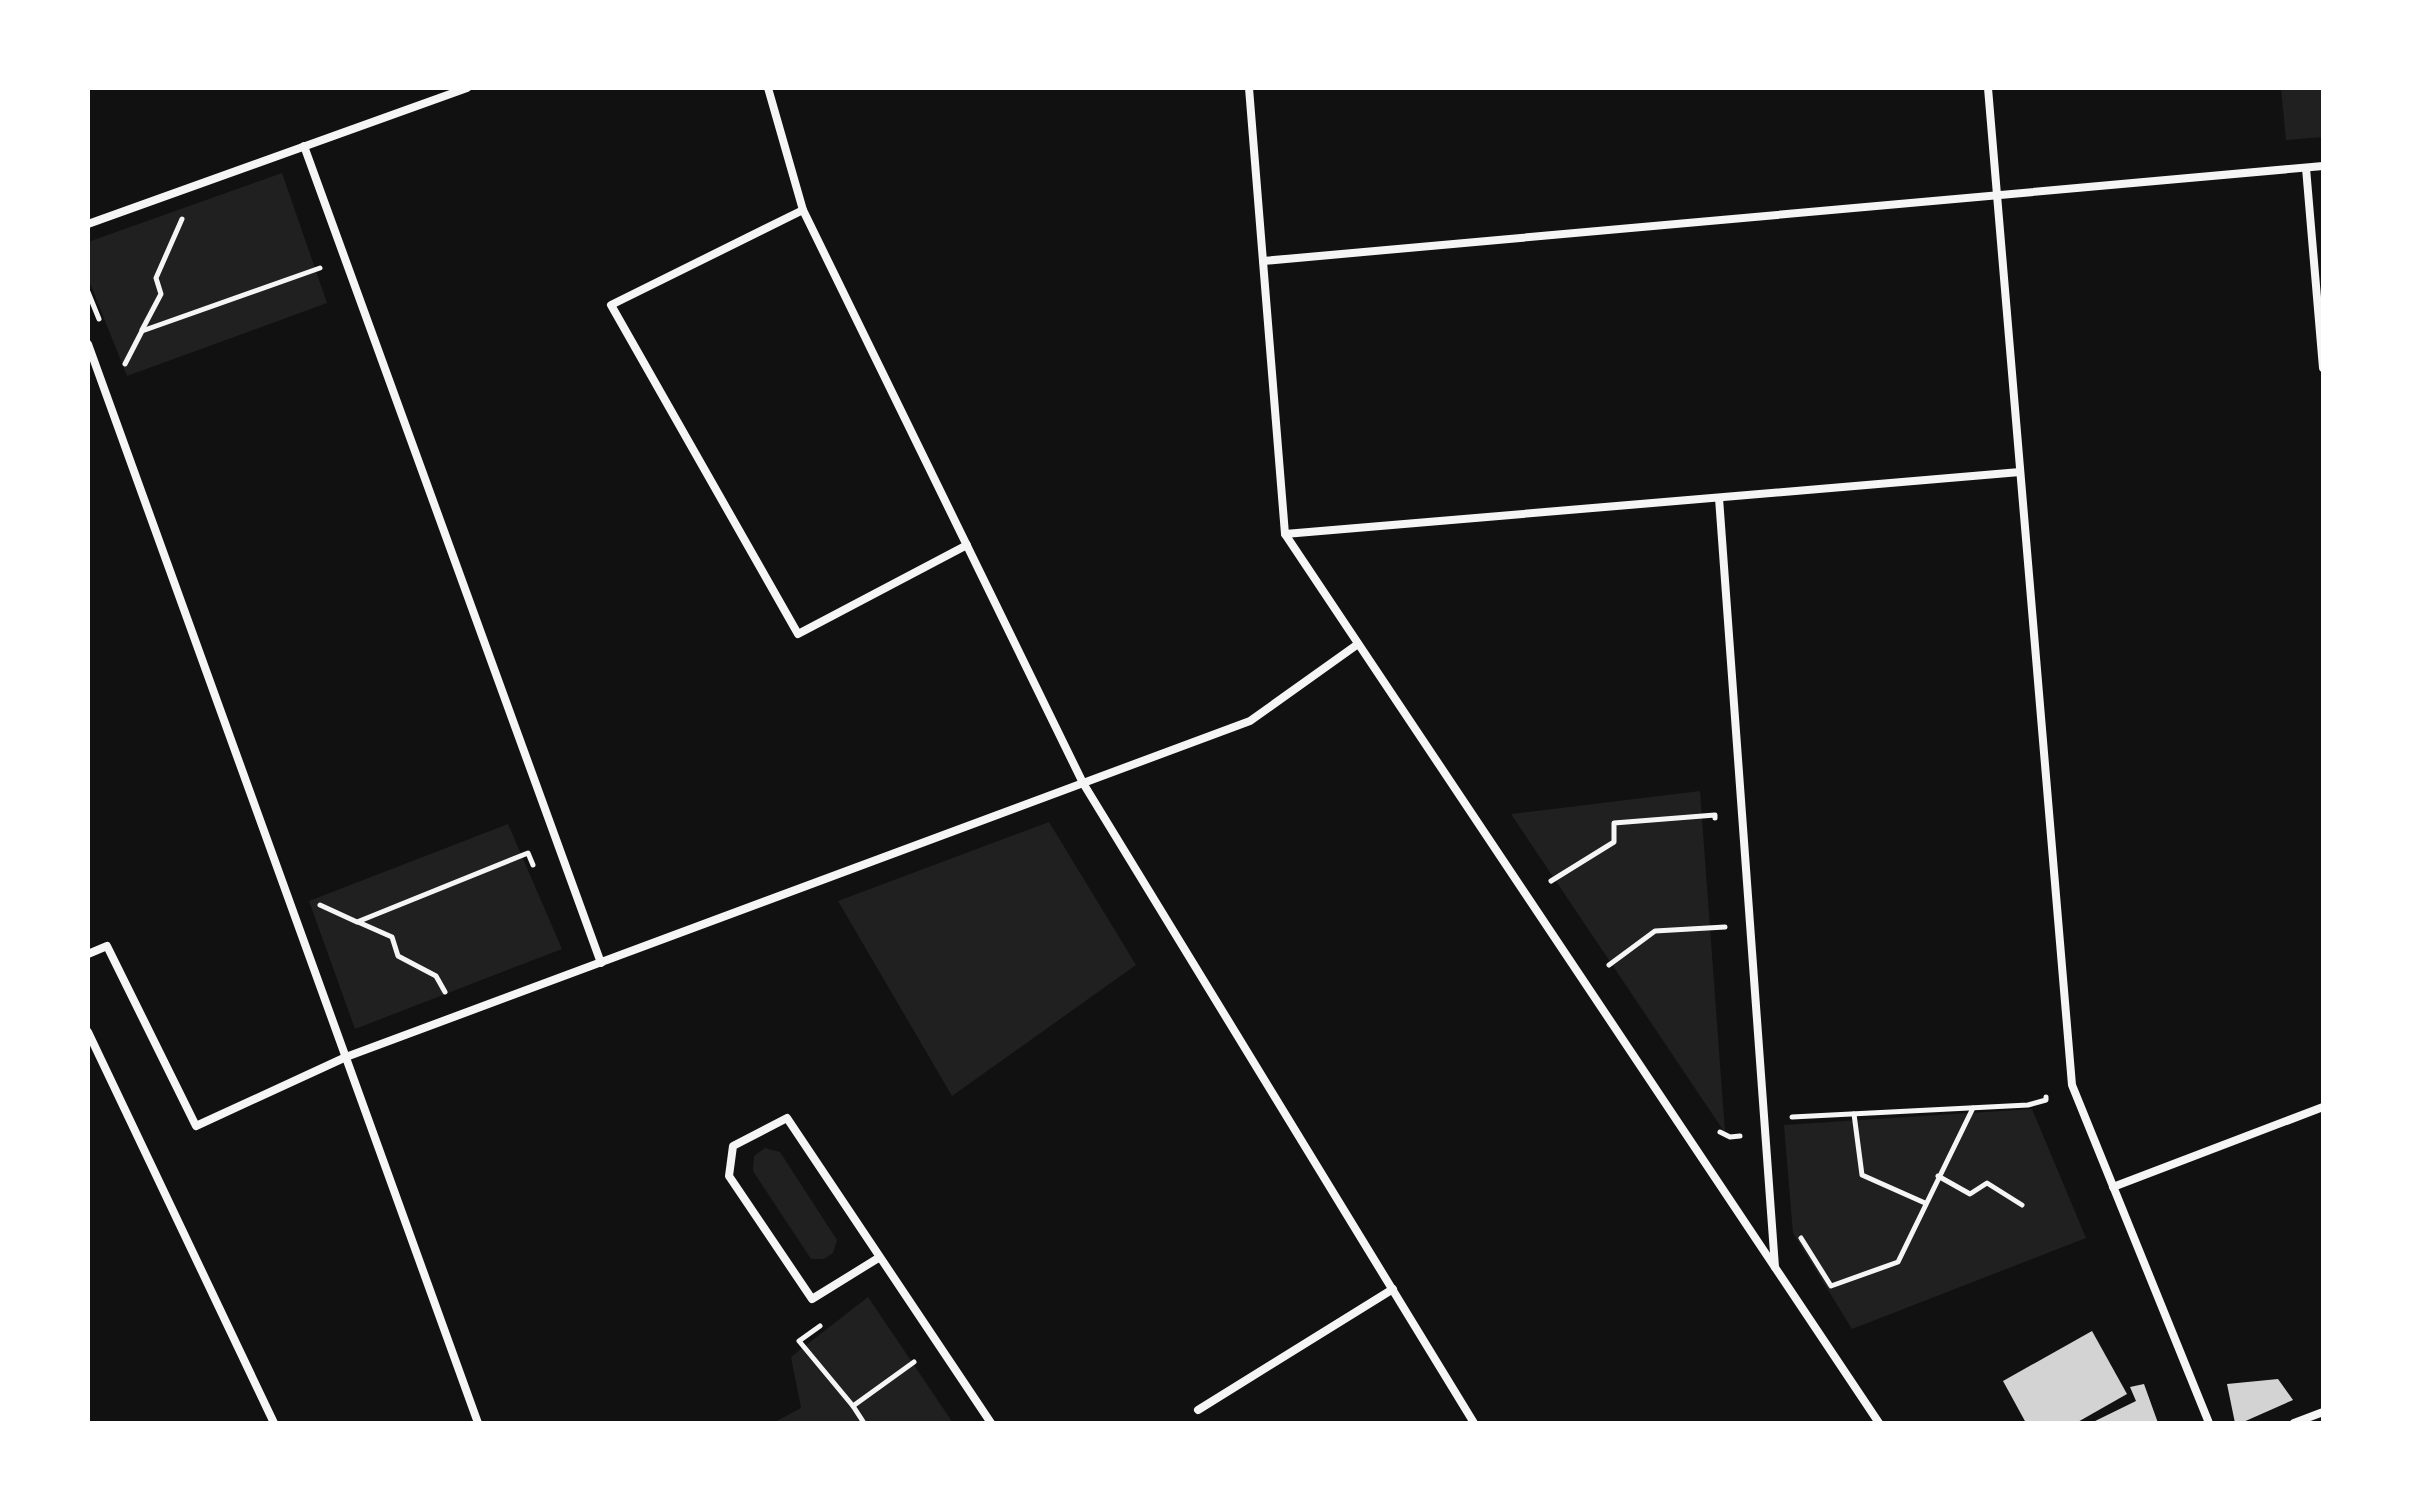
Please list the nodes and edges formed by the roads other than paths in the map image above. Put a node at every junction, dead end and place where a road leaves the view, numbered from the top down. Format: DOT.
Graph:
graph roads {
  1 [pos="467,88"];
  2 [pos="768,88"];
  3 [pos="1249,88"];
  4 [pos="1988,88"];
  5 [pos="304,146"];
  6 [pos="2323,166"];
  7 [pos="2306,168"];
  8 [pos="1997,195"];
  9 [pos="803,210"];
  10 [pos="88,224"];
  11 [pos="1263,261"];
  12 [pos="88,344"];
  13 [pos="2323,368"];
  14 [pos="2020,472"];
  15 [pos="1719,498"];
  16 [pos="1285,534"];
  17 [pos="967,545"];
  18 [pos="1358,644"];
  19 [pos="1083,783"];
  20 [pos="88,954"];
  21 [pos="601,963"];
  22 [pos="88,1032"];
  23 [pos="346,1057"];
  24 [pos="2323,1107"];
  25 [pos="2113,1187"];
  26 [pos="880,1257"];
  27 [pos="1775,1268"];
  28 [pos="1393,1289"];
  29 [pos="1198,1410"];
  30 [pos="2323,1412"];
  31 [pos="274,1423"];
  32 [pos="478,1423"];
  33 [pos="991,1423"];
  34 [pos="1474,1423"];
  35 [pos="1879,1423"];
  36 [pos="2209,1423"];
  37 [pos="2294,1423"];
  1 -- 5 [label="street"];
  2 -- 9 [label="street"];
  3 -- 11 [label="street"];
  4 -- 8 [label="street"];
  5 -- 10 [label="street"];
  5 -- 21 [label="street"];
  6 -- 7 [label="street"];
  7 -- 8 [label="street"];
  7 -- 13 [label="street"];
  8 -- 11 [label="street"];
  8 -- 14 [label="street"];
  9 -- 17 [label="street"];
  9 -- 17 [label="street"];
  11 -- 16 [label="street"];
  12 -- 23 [label="street"];
  14 -- 15 [label="street"];
  14 -- 25 [label="street"];
  15 -- 16 [label="street"];
  15 -- 27 [label="street"];
  16 -- 18 [label="street"];
  17 -- 19 [label="street"];
  18 -- 19 [label="street"];
  18 -- 27 [label="street"];
  19 -- 21 [label="street"];
  19 -- 28 [label="street"];
  20 -- 23 [label="street"];
  21 -- 23 [label="street"];
  22 -- 31 [label="street"];
  23 -- 32 [label="street"];
  24 -- 25 [label="street"];
  25 -- 36 [label="street"];
  26 -- 26 [label="street"];
  26 -- 33 [label="street"];
  27 -- 35 [label="street"];
  28 -- 29 [label="street"];
  28 -- 34 [label="street"];
  30 -- 37 [label="street"];
}
